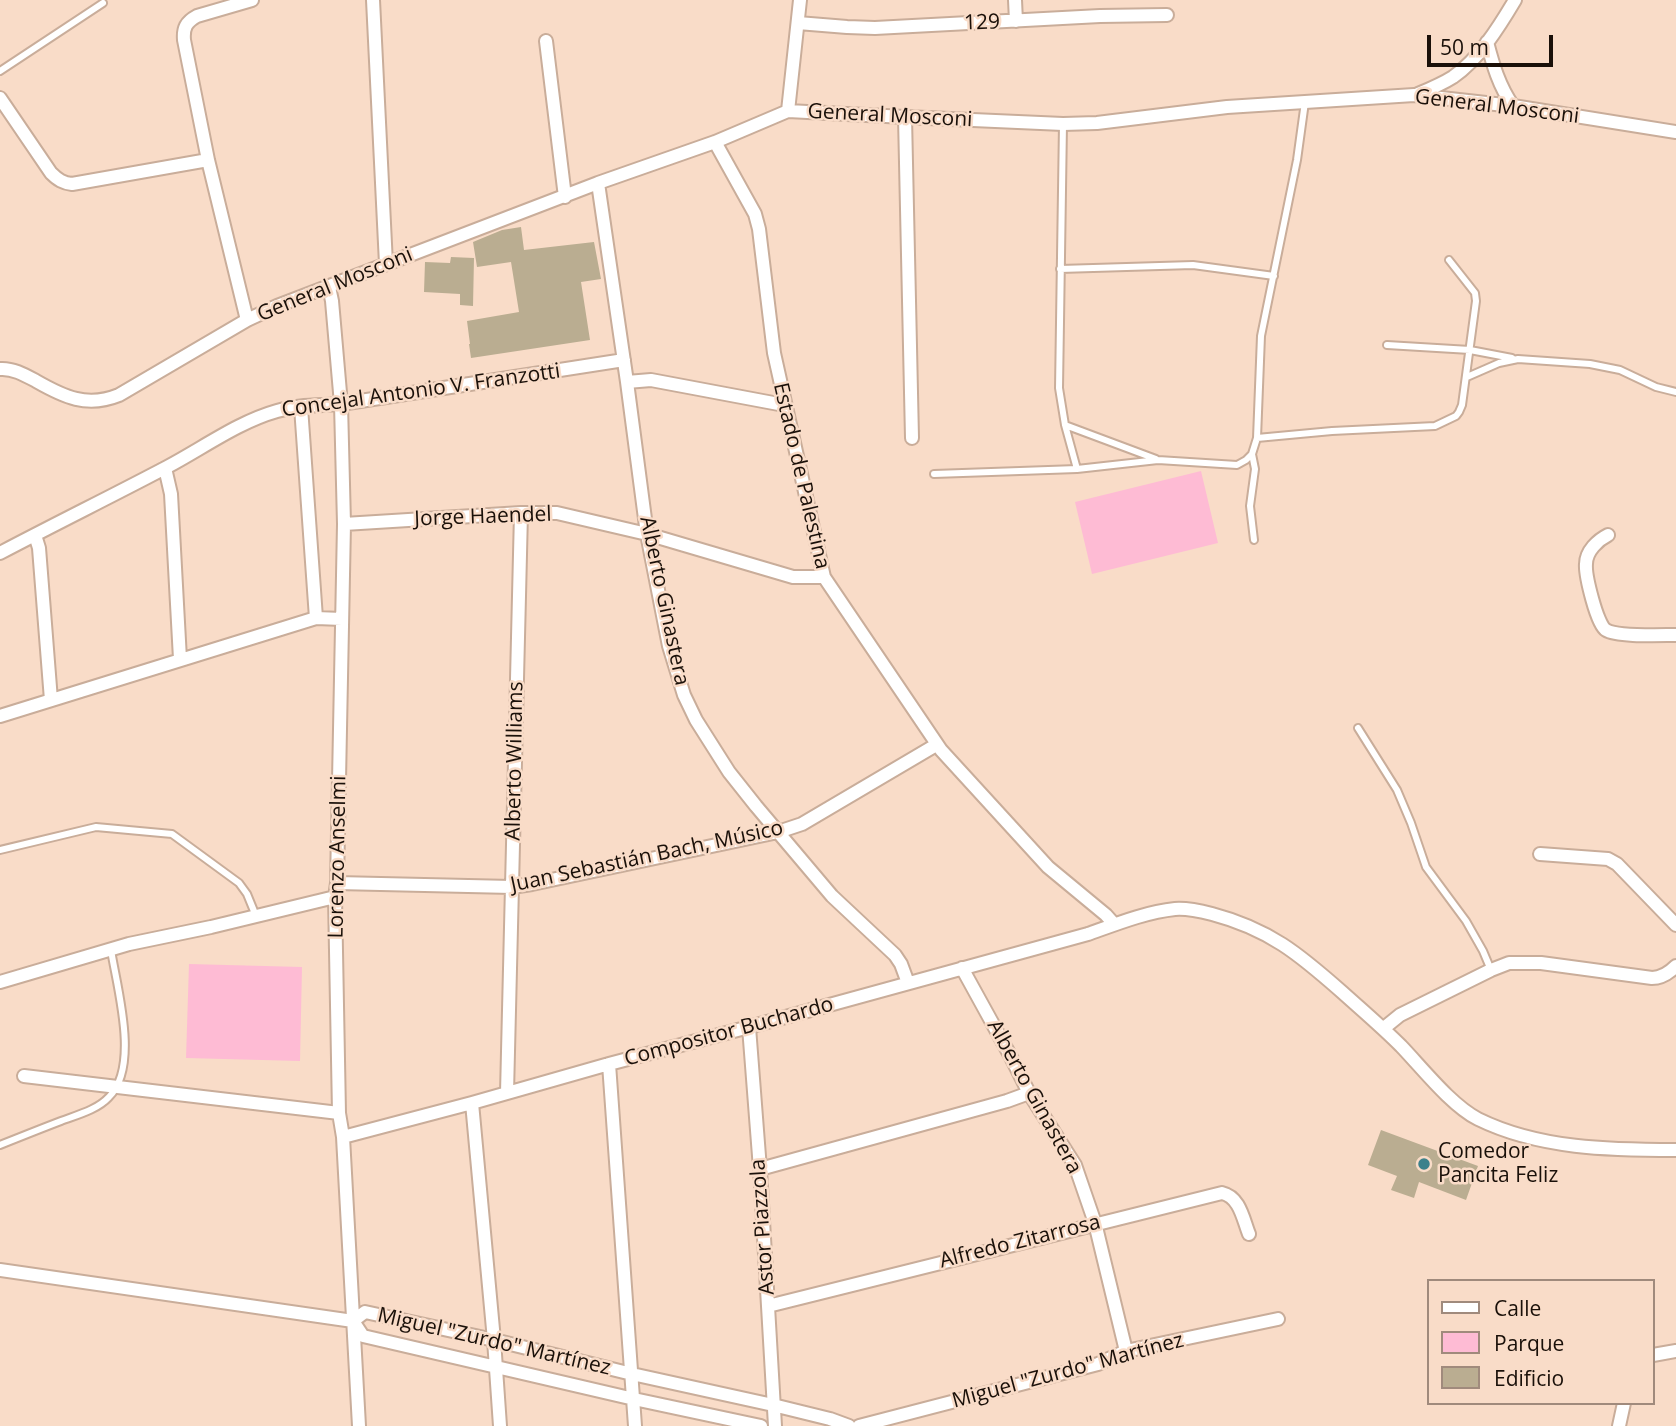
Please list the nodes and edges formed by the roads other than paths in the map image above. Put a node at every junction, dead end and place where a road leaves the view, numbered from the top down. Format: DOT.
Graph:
graph roads {
  1 [pos="253,0"];
  2 [pos="373,0"];
  3 [pos="800,0"];
  4 [pos="1014,0"];
  5 [pos="1516,0"];
  6 [pos="103,3"];
  7 [pos="1167,15"];
  8 [pos="1016,21"];
  9 [pos="798,23"];
  10 [pos="546,41"];
  11 [pos="1487,42"];
  12 [pos="0,71"];
  13 [pos="1414,95"];
  14 [pos="0,98"];
  15 [pos="1305,102"];
  16 [pos="1513,106"];
  17 [pos="788,111"];
  18 [pos="905,117"];
  19 [pos="1063,124"];
  20 [pos="1676,132"];
  21 [pos="715,142"];
  22 [pos="208,160"];
  23 [pos="598,183"];
  24 [pos="565,197"];
  25 [pos="1449,260"];
  26 [pos="386,264"];
  27 [pos="1060,269"];
  28 [pos="1274,276"];
  29 [pos="329,287"];
  30 [pos="247,320"];
  31 [pos="1387,345"];
  32 [pos="1470,350"];
  33 [pos="1517,359"];
  34 [pos="624,360"];
  35 [pos="0,369"];
  36 [pos="1466,377"];
  37 [pos="627,382"];
  38 [pos="1676,392"];
  39 [pos="341,404"];
  40 [pos="784,405"];
  41 [pos="301,407"];
  42 [pos="1065,425"];
  43 [pos="912,438"];
  44 [pos="1257,438"];
  45 [pos="1252,454"];
  46 [pos="1158,460"];
  47 [pos="164,468"];
  48 [pos="1077,469"];
  49 [pos="934,474"];
  50 [pos="521,513"];
  51 [pos="344,524"];
  52 [pos="647,534"];
  53 [pos="34,535"];
  54 [pos="1608,536"];
  55 [pos="1254,540"];
  56 [pos="0,553"];
  57 [pos="824,577"];
  58 [pos="316,618"];
  59 [pos="342,619"];
  60 [pos="1676,635"];
  61 [pos="180,659"];
  62 [pos="51,700"];
  63 [pos="0,716"];
  64 [pos="1358,728"];
  65 [pos="936,745"];
  66 [pos="778,832"];
  67 [pos="0,850"];
  68 [pos="1540,854"];
  69 [pos="337,883"];
  70 [pos="512,887"];
  71 [pos="335,897"];
  72 [pos="256,916"];
  73 [pos="1114,924"];
  74 [pos="1676,925"];
  75 [pos="111,950"];
  76 [pos="1676,967"];
  77 [pos="962,968"];
  78 [pos="1491,970"];
  79 [pos="0,982"];
  80 [pos="908,984"];
  81 [pos="749,1027"];
  82 [pos="1384,1028"];
  83 [pos="609,1064"];
  84 [pos="24,1076"];
  85 [pos="117,1087"];
  86 [pos="507,1093"];
  87 [pos="1029,1093"];
  88 [pos="472,1103"];
  89 [pos="339,1113"];
  90 [pos="343,1137"];
  91 [pos="0,1145"];
  92 [pos="1676,1150"];
  93 [pos="760,1169"];
  94 [pos="1095,1223"];
  95 [pos="1249,1234"];
  96 [pos="0,1270"];
  97 [pos="768,1306"];
  98 [pos="1278,1318"];
  99 [pos="353,1321"];
  100 [pos="494,1340"];
  101 [pos="1126,1351"];
  102 [pos="1676,1351"];
  103 [pos="1655,1355"];
  104 [pos="496,1366"];
  105 [pos="632,1374"];
  106 [pos="634,1399"];
  107 [pos="773,1405"];
  108 [pos="1624,1405"];
  109 [pos="359,1426"];
  110 [pos="500,1426"];
  111 [pos="635,1426"];
  112 [pos="761,1426"];
  113 [pos="775,1426"];
  114 [pos="849,1426"];
  115 [pos="859,1426"];
  116 [pos="1619,1426"];
  1 -- 22 [label="street"];
  2 -- 26 [label="street"];
  3 -- 9 [label="street"];
  4 -- 8 [label="street"];
  5 -- 11 [label="street"];
  6 -- 12 [label="lane"];
  7 -- 8 [label="street, 129"];
  8 -- 9 [label="street, 129"];
  9 -- 17 [label="street"];
  10 -- 24 [label="street"];
  11 -- 13 [label="street"];
  11 -- 16 [label="street"];
  13 -- 15 [label="street, General Mosconi"];
  13 -- 16 [label="street, General Mosconi"];
  14 -- 22 [label="street"];
  15 -- 19 [label="street, General Mosconi"];
  15 -- 28 [label="lane"];
  16 -- 20 [label="street, General Mosconi"];
  17 -- 18 [label="street, General Mosconi"];
  17 -- 21 [label="street, General Mosconi"];
  18 -- 19 [label="street, General Mosconi"];
  18 -- 43 [label="street"];
  19 -- 27 [label="lane"];
  21 -- 23 [label="street, General Mosconi"];
  21 -- 40 [label="street, Estado de Palestina"];
  22 -- 30 [label="street"];
  23 -- 24 [label="street, General Mosconi"];
  23 -- 34 [label="street, Alberto Ginastera"];
  24 -- 26 [label="street, General Mosconi"];
  25 -- 32 [label="lane"];
  26 -- 29 [label="street, General Mosconi"];
  27 -- 28 [label="lane"];
  27 -- 42 [label="lane"];
  28 -- 44 [label="lane"];
  29 -- 30 [label="street, General Mosconi"];
  29 -- 39 [label="street, Lorenzo Anselmi"];
  30 -- 35 [label="street, General Mosconi"];
  31 -- 32 [label="lane"];
  32 -- 33 [label="lane"];
  32 -- 36 [label="lane"];
  33 -- 36 [label="lane"];
  33 -- 38 [label="lane"];
  34 -- 37 [label="street, Alberto Ginastera"];
  34 -- 39 [label="street, Concejal Antonio V. Franzotti"];
  36 -- 44 [label="lane"];
  37 -- 40 [label="street"];
  37 -- 52 [label="street, Alberto Ginastera"];
  39 -- 41 [label="street, Concejal Antonio V. Franzotti"];
  39 -- 51 [label="street, Lorenzo Anselmi"];
  40 -- 57 [label="street, Estado de Palestina"];
  41 -- 47 [label="street, Concejal Antonio V. Franzotti"];
  41 -- 58 [label="street"];
  42 -- 46 [label="lane"];
  42 -- 48 [label="lane"];
  44 -- 45 [label="lane"];
  45 -- 46 [label="lane"];
  45 -- 55 [label="lane"];
  46 -- 48 [label="lane"];
  47 -- 53 [label="street, Concejal Antonio V. Franzotti"];
  47 -- 61 [label="street"];
  48 -- 49 [label="lane"];
  50 -- 51 [label="street, Jorge Haendel"];
  50 -- 52 [label="street, Jorge Haendel"];
  50 -- 70 [label="street, Alberto Williams"];
  51 -- 59 [label="street, Lorenzo Anselmi"];
  52 -- 57 [label="street, Jorge Haendel"];
  52 -- 66 [label="street, Alberto Ginastera"];
  53 -- 56 [label="street, Concejal Antonio V. Franzotti"];
  53 -- 62 [label="street"];
  54 -- 60 [label="street"];
  57 -- 65 [label="street, Estado de Palestina"];
  58 -- 59 [label="street"];
  58 -- 61 [label="street"];
  59 -- 69 [label="street, Lorenzo Anselmi"];
  61 -- 62 [label="street"];
  62 -- 63 [label="street"];
  64 -- 78 [label="lane"];
  65 -- 66 [label="street, Juan Sebastián Bach, Músico"];
  65 -- 73 [label="street, Estado de Palestina"];
  66 -- 70 [label="street, Juan Sebastián Bach, Músico"];
  66 -- 80 [label="street, Alberto Ginastera"];
  67 -- 72 [label="lane"];
  68 -- 74 [label="street"];
  69 -- 70 [label="street, Juan Sebastián Bach, Músico"];
  69 -- 71 [label="street, Lorenzo Anselmi"];
  70 -- 86 [label="street, Alberto Williams"];
  71 -- 72 [label="street"];
  71 -- 89 [label="street, Lorenzo Anselmi"];
  72 -- 75 [label="street"];
  73 -- 77 [label="street, Compositor Buchardo"];
  73 -- 82 [label="street, Compositor Buchardo"];
  75 -- 79 [label="street"];
  75 -- 85 [label="lane"];
  76 -- 78 [label="street"];
  77 -- 80 [label="street, Compositor Buchardo"];
  77 -- 87 [label="street, Alberto Ginastera"];
  78 -- 82 [label="street"];
  80 -- 81 [label="street, Compositor Buchardo"];
  81 -- 83 [label="street, Compositor Buchardo"];
  81 -- 93 [label="street, Astor Piazzola"];
  82 -- 92 [label="street, Compositor Buchardo"];
  83 -- 86 [label="street, Compositor Buchardo"];
  83 -- 105 [label="street"];
  84 -- 85 [label="street"];
  85 -- 89 [label="street"];
  85 -- 91 [label="lane"];
  86 -- 88 [label="street, Compositor Buchardo"];
  87 -- 93 [label="street"];
  87 -- 94 [label="street, Alberto Ginastera"];
  88 -- 90 [label="street, Compositor Buchardo"];
  88 -- 100 [label="street"];
  89 -- 90 [label="street, Lorenzo Anselmi"];
  90 -- 99 [label="street, Lorenzo Anselmi"];
  93 -- 97 [label="street, Astor Piazzola"];
  94 -- 95 [label="street, Alfredo Zitarrosa"];
  94 -- 97 [label="street, Alfredo Zitarrosa"];
  94 -- 101 [label="street, Alberto Ginastera"];
  96 -- 99 [label="street"];
  97 -- 107 [label="street, Astor Piazzola"];
  98 -- 101 [label="street, Miguel \"Zurdo\" Martínez"];
  99 -- 100 [label="street, Miguel \"Zurdo\" Martínez"];
  99 -- 104 [label="street, Miguel \"Zurdo\" Martínez"];
  99 -- 109 [label="street, Lorenzo Anselmi"];
  100 -- 104 [label="street"];
  100 -- 105 [label="street, Miguel \"Zurdo\" Martínez"];
  101 -- 115 [label="street, Miguel \"Zurdo\" Martínez"];
  102 -- 103 [label="street"];
  104 -- 106 [label="street, Miguel \"Zurdo\" Martínez"];
  104 -- 110 [label="street"];
  105 -- 106 [label="street"];
  105 -- 107 [label="street, Miguel \"Zurdo\" Martínez"];
  106 -- 111 [label="street"];
  106 -- 112 [label="street, Miguel \"Zurdo\" Martínez"];
  107 -- 113 [label="street, Astor Piazzola"];
  107 -- 114 [label="street, Miguel \"Zurdo\" Martínez"];
  108 -- 116 [label="street"];
}
